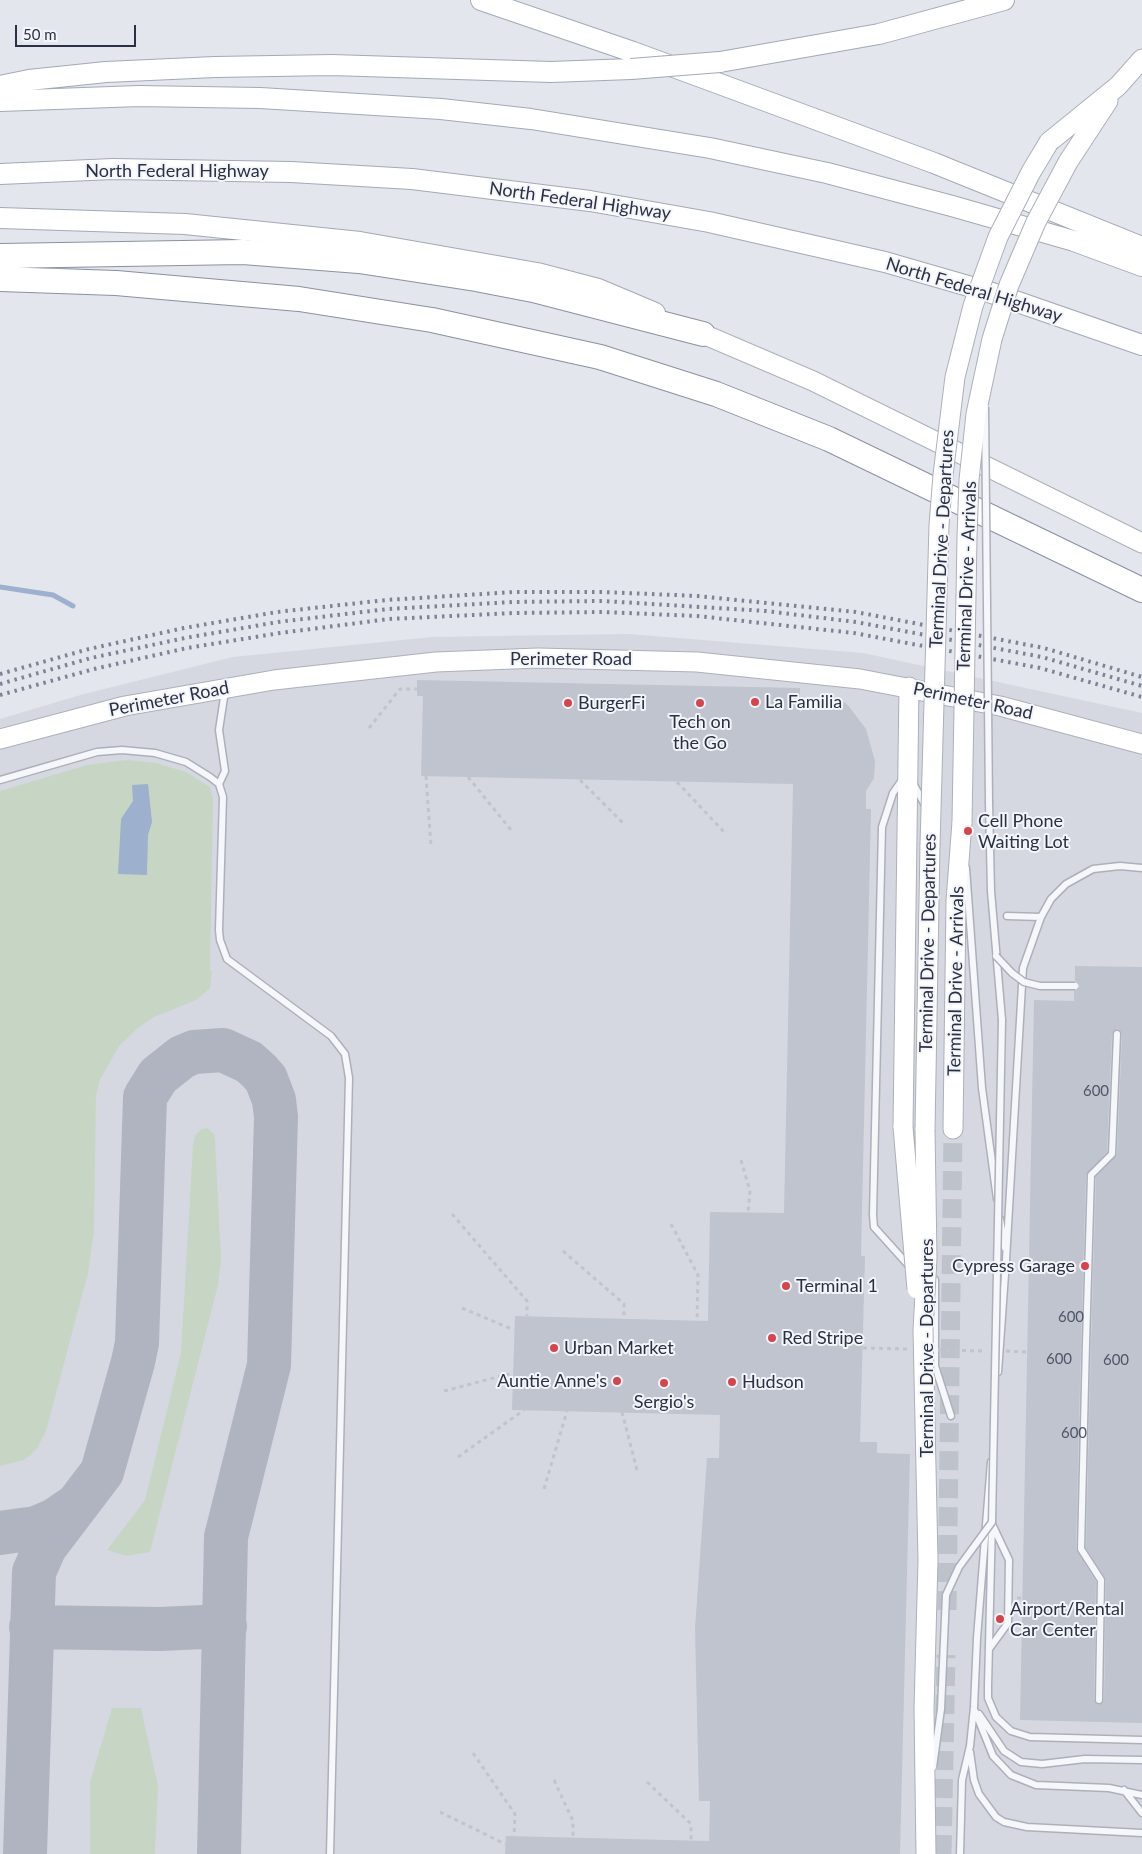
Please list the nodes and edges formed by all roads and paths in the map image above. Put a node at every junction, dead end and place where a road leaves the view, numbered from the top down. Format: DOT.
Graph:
graph roads {
  1 [pos="481,0"];
  2 [pos="1004,0"];
  3 [pos="1142,59"];
  4 [pos="0,86"];
  5 [pos="1118,86"];
  6 [pos="0,101"];
  7 [pos="0,174"];
  8 [pos="0,218"];
  9 [pos="1142,247"];
  10 [pos="0,256"];
  11 [pos="1142,266"];
  12 [pos="0,279"];
  13 [pos="703,334"];
  14 [pos="1142,345"];
  15 [pos="984,373"];
  16 [pos="1142,543"];
  17 [pos="1142,590"];
  18 [pos="909,687"];
  19 [pos="225,688"];
  20 [pos="417,689"];
  21 [pos="369,728"];
  22 [pos="0,739"];
  23 [pos="1142,744"];
  24 [pos="907,773"];
  25 [pos="426,776"];
  26 [pos="468,777"];
  27 [pos="0,780"];
  28 [pos="580,780"];
  29 [pos="677,782"];
  30 [pos="219,784"];
  31 [pos="962,822"];
  32 [pos="624,824"];
  33 [pos="511,830"];
  34 [pos="725,834"];
  35 [pos="432,846"];
  36 [pos="1142,868"];
  37 [pos="1007,916"];
  38 [pos="1041,917"];
  39 [pos="936,955"];
  40 [pos="996,956"];
  41 [pos="1075,986"];
  42 [pos="1117,1034"];
  43 [pos="953,1129"];
  44 [pos="740,1160"];
  45 [pos="748,1212"];
  46 [pos="452,1214"];
  47 [pos="671,1224"];
  48 [pos="934,1224"];
  49 [pos="564,1251"];
  50 [pos="1006,1260"];
  51 [pos="935,1264"];
  52 [pos="935,1274"];
  53 [pos="935,1293"];
  54 [pos="462,1308"];
  55 [pos="526,1316"];
  56 [pos="624,1318"];
  57 [pos="697,1320"];
  58 [pos="514,1330"];
  59 [pos="923,1330"];
  60 [pos="863,1348"];
  61 [pos="911,1349"];
  62 [pos="930,1350"];
  63 [pos="988,1351"];
  64 [pos="998,1351"];
  65 [pos="513,1373"];
  66 [pos="444,1391"];
  67 [pos="524,1410"];
  68 [pos="568,1411"];
  69 [pos="622,1412"];
  70 [pos="951,1416"];
  71 [pos="458,1457"];
  72 [pos="638,1474"];
  73 [pos="877,1474"];
  74 [pos="894,1474"];
  75 [pos="544,1489"];
  76 [pos="875,1513"];
  77 [pos="899,1514"];
  78 [pos="992,1522"];
  79 [pos="1013,1598"];
  80 [pos="873,1625"];
  81 [pos="897,1626"];
  82 [pos="872,1635"];
  83 [pos="890,1635"];
  84 [pos="989,1650"];
  85 [pos="1099,1700"];
  86 [pos="974,1707"];
  87 [pos="870,1723"];
  88 [pos="888,1723"];
  89 [pos="1142,1740"];
  90 [pos="870,1741"];
  91 [pos="894,1742"];
  92 [pos="970,1746"];
  93 [pos="473,1753"];
  94 [pos="1142,1760"];
  95 [pos="554,1780"];
  96 [pos="648,1782"];
  97 [pos="1124,1790"];
  98 [pos="1142,1795"];
  99 [pos="868,1796"];
  100 [pos="887,1796"];
  101 [pos="440,1812"];
  102 [pos="926,1814"];
  103 [pos="1142,1814"];
  104 [pos="851,1826"];
  105 [pos="892,1827"];
  106 [pos="1142,1833"];
  107 [pos="514,1836"];
  108 [pos="574,1838"];
  109 [pos="691,1841"];
  110 [pos="506,1844"];
  111 [pos="330,1854"];
  112 [pos="926,1854"];
  113 [pos="960,1854"];
  1 -- 9 [label="main road"];
  2 -- 4 [label="main road, bridge"];
  3 -- 5 [label="street"];
  5 -- 15 [label="street, Terminal Drive - Arrivals, bridge"];
  5 -- 59 [label="street, Terminal Drive - Departures, bridge"];
  6 -- 11 [label="main road"];
  7 -- 14 [label="main road, North Federal Highway"];
  8 -- 13 [label="main road"];
  10 -- 13 [label="highway"];
  12 -- 17 [label="highway"];
  13 -- 16 [label="street"];
  15 -- 31 [label="street, Terminal Drive - Arrivals, bridge"];
  15 -- 40 [label="lane, bridge"];
  18 -- 19 [label="street, Perimeter Road"];
  18 -- 23 [label="street, Perimeter Road"];
  18 -- 24 [label="street"];
  19 -- 22 [label="street, Perimeter Road"];
  19 -- 30 [label="lane"];
  20 -- 21 [label="path"];
  24 -- 39 [label="lane"];
  24 -- 53 [label="lane"];
  24 -- 59 [label="street, bridge"];
  25 -- 35 [label="path"];
  26 -- 33 [label="path"];
  27 -- 30 [label="lane"];
  28 -- 32 [label="path"];
  29 -- 34 [label="path"];
  30 -- 111 [label="lane"];
  31 -- 43 [label="street, Terminal Drive - Arrivals"];
  31 -- 50 [label="lane"];
  36 -- 38 [label="lane"];
  37 -- 38 [label="lane"];
  38 -- 50 [label="lane"];
  40 -- 41 [label="lane, bridge"];
  40 -- 78 [label="lane, bridge"];
  42 -- 85 [label="lane"];
  44 -- 45 [label="path"];
  46 -- 55 [label="path"];
  47 -- 57 [label="path"];
  48 -- 51 [label="lane"];
  49 -- 56 [label="path"];
  50 -- 86 [label="lane"];
  52 -- 53 [label="lane"];
  53 -- 70 [label="lane"];
  54 -- 58 [label="path"];
  59 -- 102 [label="street, Terminal Drive - Departures, bridge"];
  60 -- 61 [label="path, bridge"];
  62 -- 63 [label="path, bridge"];
  64 -- 79 [label="path, bridge"];
  65 -- 66 [label="path"];
  67 -- 71 [label="path"];
  68 -- 75 [label="path"];
  69 -- 72 [label="path"];
  73 -- 74 [label="path"];
  76 -- 77 [label="path"];
  78 -- 84 [label="lane"];
  78 -- 84 [label="lane"];
  78 -- 102 [label="lane, bridge"];
  80 -- 81 [label="path"];
  82 -- 83 [label="path"];
  84 -- 89 [label="lane"];
  86 -- 92 [label="lane"];
  86 -- 94 [label="lane"];
  86 -- 97 [label="lane"];
  87 -- 88 [label="path"];
  90 -- 91 [label="path"];
  92 -- 106 [label="lane"];
  92 -- 113 [label="lane"];
  93 -- 107 [label="path"];
  95 -- 108 [label="path"];
  96 -- 109 [label="path"];
  97 -- 98 [label="lane"];
  97 -- 103 [label="lane"];
  99 -- 100 [label="path"];
  101 -- 110 [label="path"];
  102 -- 112 [label="street, Terminal Drive - Departures, bridge"];
  104 -- 105 [label="path"];
}
